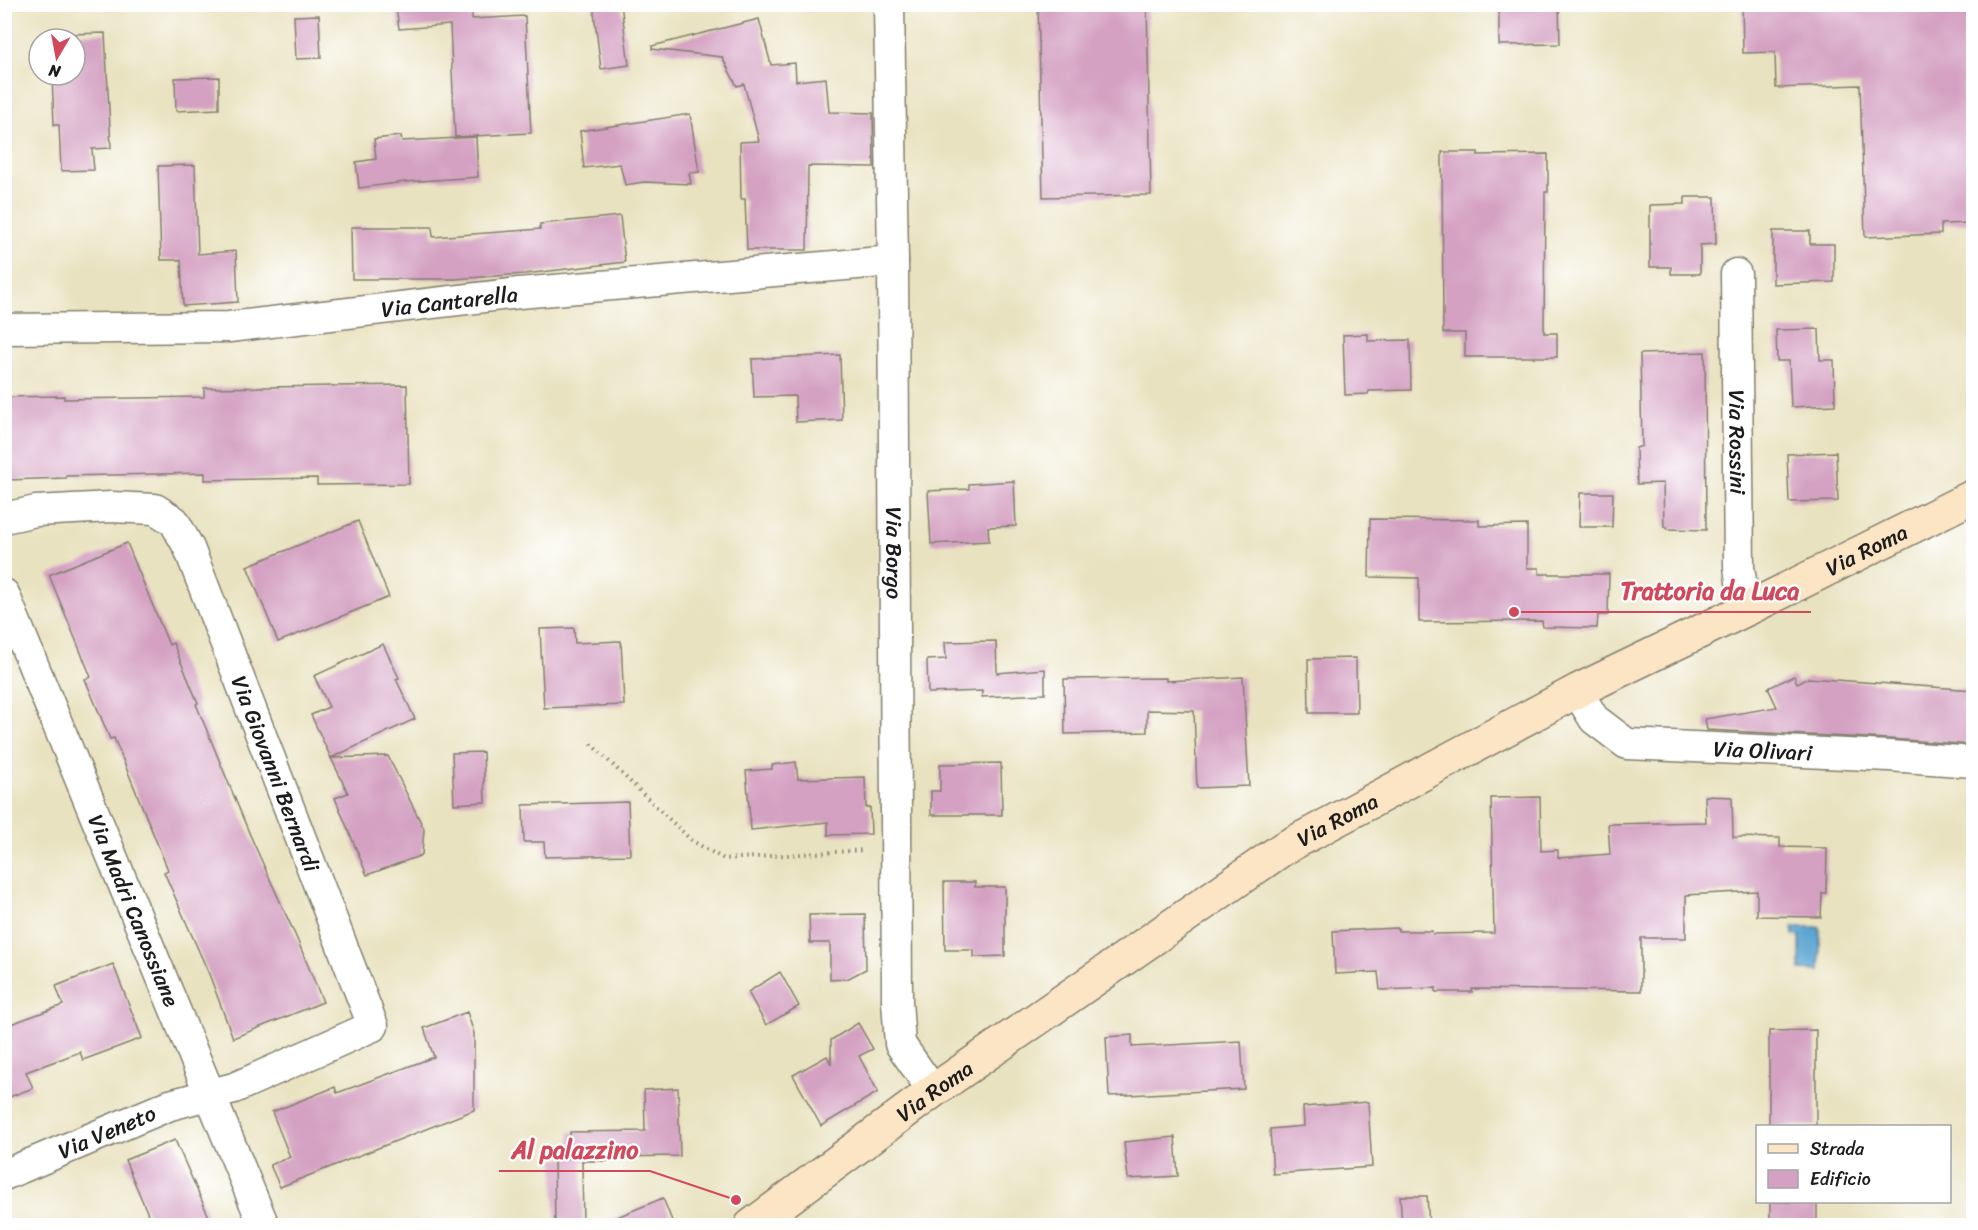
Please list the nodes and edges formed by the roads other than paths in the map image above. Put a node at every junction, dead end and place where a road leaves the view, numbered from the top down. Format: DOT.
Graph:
graph roads {
  1 [pos="889,4"];
  2 [pos="893,261"];
  3 [pos="1736,274"];
  4 [pos="4,329"];
  5 [pos="1974,496"];
  6 [pos="4,518"];
  7 [pos="4,594"];
  8 [pos="1751,607"];
  9 [pos="1577,691"];
  10 [pos="1974,762"];
  11 [pos="933,1091"];
  12 [pos="212,1095"];
  13 [pos="4,1175"];
  14 [pos="264,1226"];
  15 [pos="751,1226"];
  1 -- 2 [label="street, Via Borgo"];
  2 -- 4 [label="street, Via Cantarella"];
  2 -- 11 [label="street, Via Borgo"];
  3 -- 8 [label="street, Via Rossini"];
  5 -- 8 [label="main road, Via Roma"];
  6 -- 12 [label="street, Via Giovanni Bernardi"];
  7 -- 12 [label="street, Via Madri Canossiane"];
  8 -- 9 [label="main road, Via Roma"];
  9 -- 10 [label="street, Via Olivari"];
  9 -- 11 [label="main road, Via Roma"];
  11 -- 15 [label="main road, Via Roma"];
  12 -- 13 [label="street, Via Veneto"];
  12 -- 14 [label="street, Via Madri Canossiane"];
}
